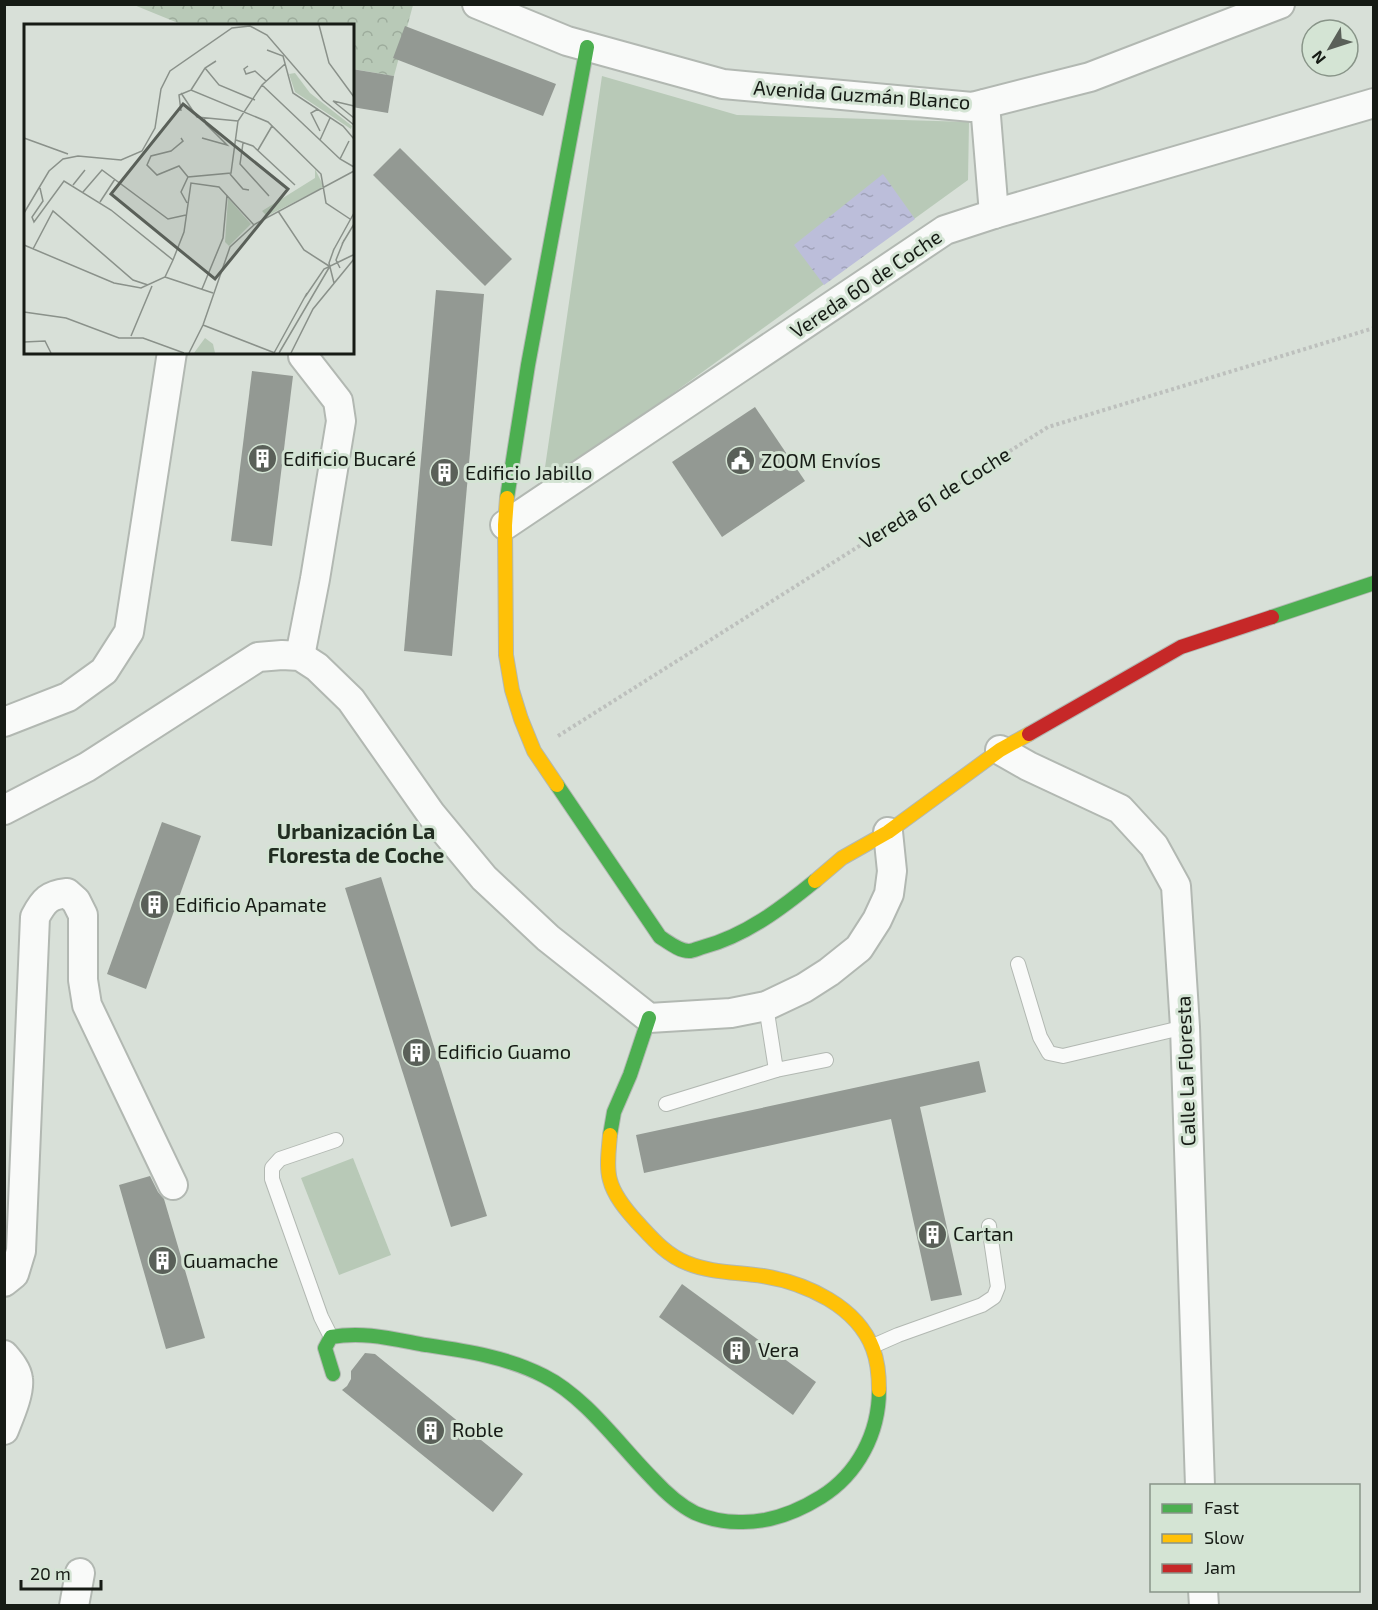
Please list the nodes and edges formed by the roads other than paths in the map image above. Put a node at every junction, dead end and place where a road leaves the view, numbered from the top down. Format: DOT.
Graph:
graph roads {
  1 [pos="477,4"];
  2 [pos="1280,4"];
  3 [pos="587,47"];
  4 [pos="1374,103"];
  5 [pos="985,104"];
  6 [pos="994,214"];
  7 [pos="172,354"];
  8 [pos="303,356"];
  9 [pos="505,525"];
  10 [pos="1374,584"];
  11 [pos="300,656"];
  12 [pos="4,722"];
  13 [pos="1000,750"];
  14 [pos="4,810"];
  15 [pos="888,832"];
  16 [pos="1018,964"];
  17 [pos="766,1006"];
  18 [pos="649,1018"];
  19 [pos="1185,1027"];
  20 [pos="826,1060"];
  21 [pos="776,1070"];
  22 [pos="666,1104"];
  23 [pos="336,1140"];
  24 [pos="173,1185"];
  25 [pos="989,1226"];
  26 [pos="4,1282"];
  27 [pos="331,1337"];
  28 [pos="873,1346"];
  29 [pos="4,1355"];
  30 [pos="333,1374"];
  31 [pos="4,1430"];
  32 [pos="1200,1484"];
  33 [pos="80,1574"];
  34 [pos="74,1605"];
  1 -- 3 [label="street, Avenida Guzmán Blanco"];
  2 -- 5 [label="street, Avenida Guzmán Blanco"];
  3 -- 5 [label="street, Avenida Guzmán Blanco"];
  3 -- 9 [label="street"];
  4 -- 6 [label="street, Vereda 60 de Coche"];
  5 -- 6 [label="street"];
  6 -- 9 [label="street, Vereda 60 de Coche"];
  7 -- 12 [label="street"];
  8 -- 11 [label="street"];
  9 -- 15 [label="street"];
  10 -- 13 [label="street"];
  11 -- 14 [label="street"];
  11 -- 18 [label="street"];
  13 -- 15 [label="street"];
  13 -- 19 [label="street, Calle La Floresta"];
  15 -- 17 [label="street"];
  16 -- 19 [label="lane"];
  17 -- 18 [label="street"];
  17 -- 21 [label="lane"];
  18 -- 28 [label="street"];
  19 -- 32 [label="street, Calle La Floresta"];
  20 -- 21 [label="lane"];
  21 -- 22 [label="lane"];
  23 -- 27 [label="lane"];
  24 -- 26 [label="street"];
  25 -- 28 [label="lane"];
  27 -- 28 [label="street"];
  27 -- 30 [label="street"];
  29 -- 31 [label="street"];
  33 -- 34 [label="street"];
}
